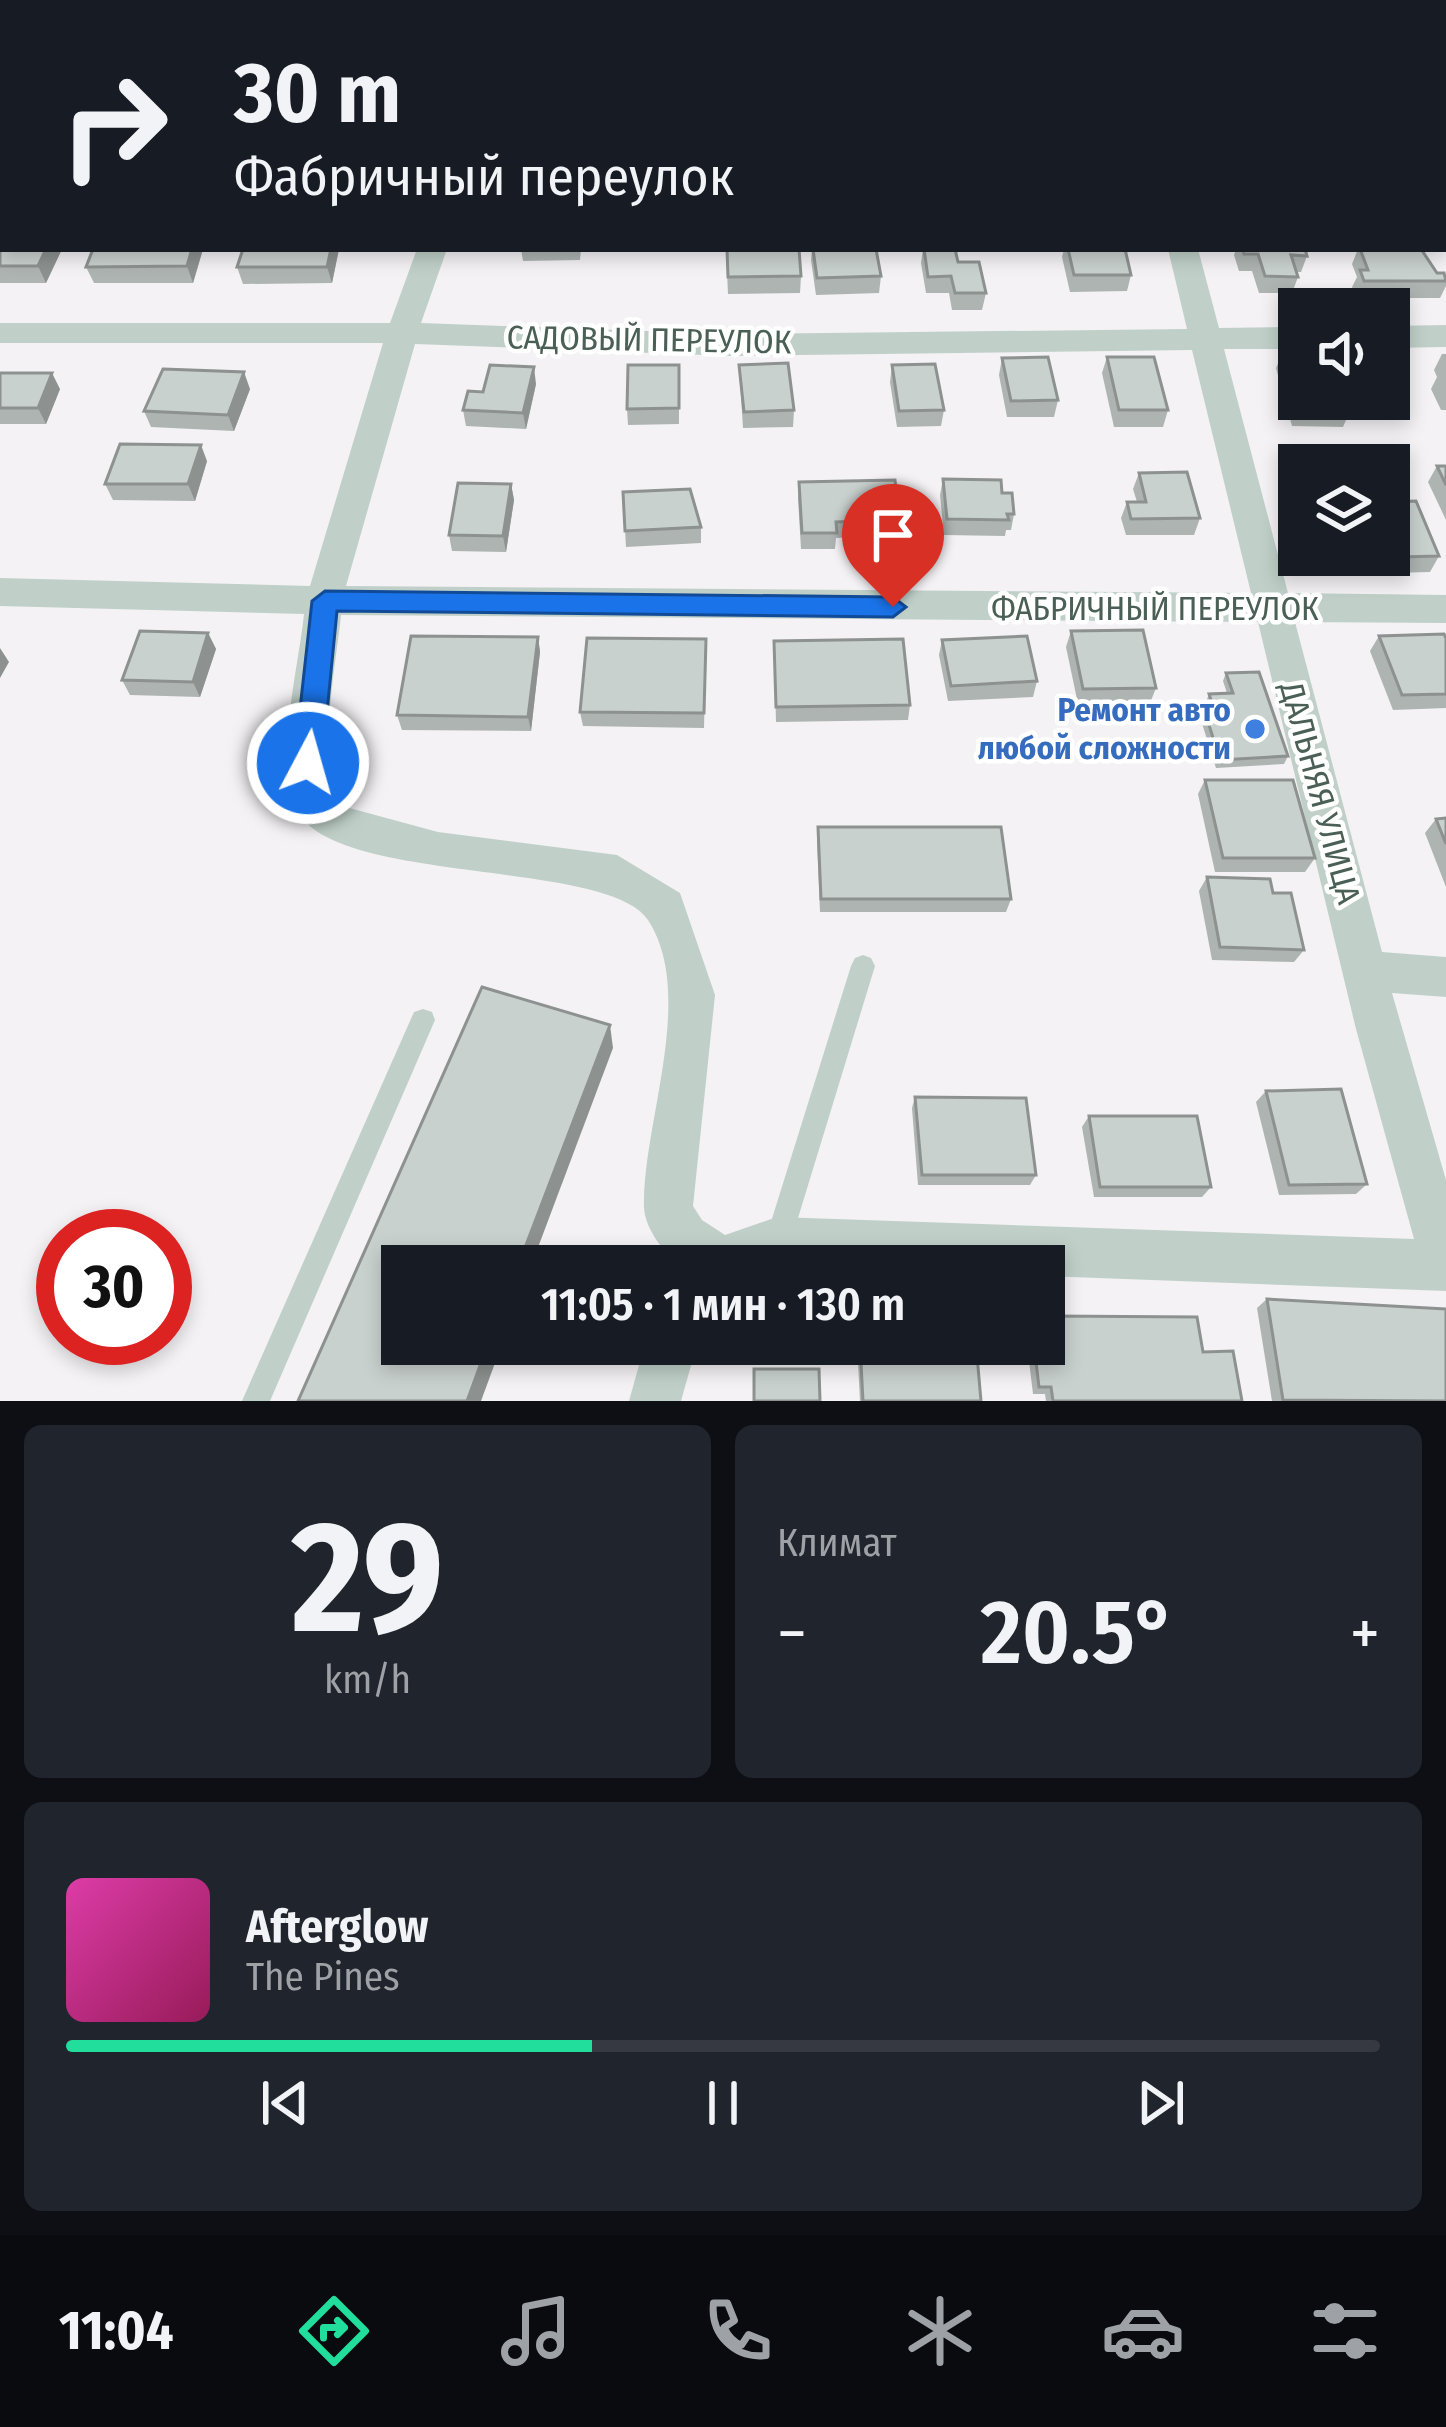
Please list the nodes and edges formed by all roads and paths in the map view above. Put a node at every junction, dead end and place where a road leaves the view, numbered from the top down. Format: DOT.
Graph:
graph roads {
  1 [pos="431,252"];
  2 [pos="1184,252"];
  3 [pos="0,333"];
  4 [pos="402,333"];
  5 [pos="1446,336"];
  6 [pos="1410,337"];
  7 [pos="1278,338"];
  8 [pos="1203,340"];
  9 [pos="0,592"];
  10 [pos="325,601"];
  11 [pos="1446,609"];
  12 [pos="1272,611"];
  13 [pos="863,966"];
  14 [pos="1366,971"];
  15 [pos="1446,977"];
  16 [pos="423,1020"];
  17 [pos="777,1242"];
  18 [pos="692,1245"];
  19 [pos="767,1245"];
  20 [pos="1446,1265"];
  21 [pos="665,1365"];
  22 [pos="256,1401"];
  23 [pos="656,1401"];
  1 -- 4 [label="street"];
  2 -- 8 [label="street, ДАЛЬНЯЯ УЛИЦА"];
  3 -- 4 [label="street, САДОВЫЙ ПЕРЕУЛОК"];
  4 -- 8 [label="street, САДОВЫЙ ПЕРЕУЛОК"];
  4 -- 10 [label="street"];
  5 -- 6 [label="street"];
  7 -- 8 [label="street, САДОВЫЙ ПЕРЕУЛОК"];
  8 -- 12 [label="street, ДАЛЬНЯЯ УЛИЦА"];
  9 -- 10 [label="street, ФАБРИЧНЫЙ ПЕРЕУЛОК"];
  10 -- 12 [label="street, ФАБРИЧНЫЙ ПЕРЕУЛОК"];
  10 -- 18 [label="street"];
  11 -- 12 [label="street, ФАБРИЧНЫЙ ПЕРЕУЛОК"];
  12 -- 14 [label="street, ДАЛЬНЯЯ УЛИЦА"];
  13 -- 17 [label="lane"];
  14 -- 15 [label="street"];
  14 -- 20 [label="street, ДАЛЬНЯЯ УЛИЦА"];
  16 -- 22 [label="lane"];
  17 -- 19 [label="street"];
  17 -- 20 [label="street"];
  21 -- 23 [label="street"];
}
